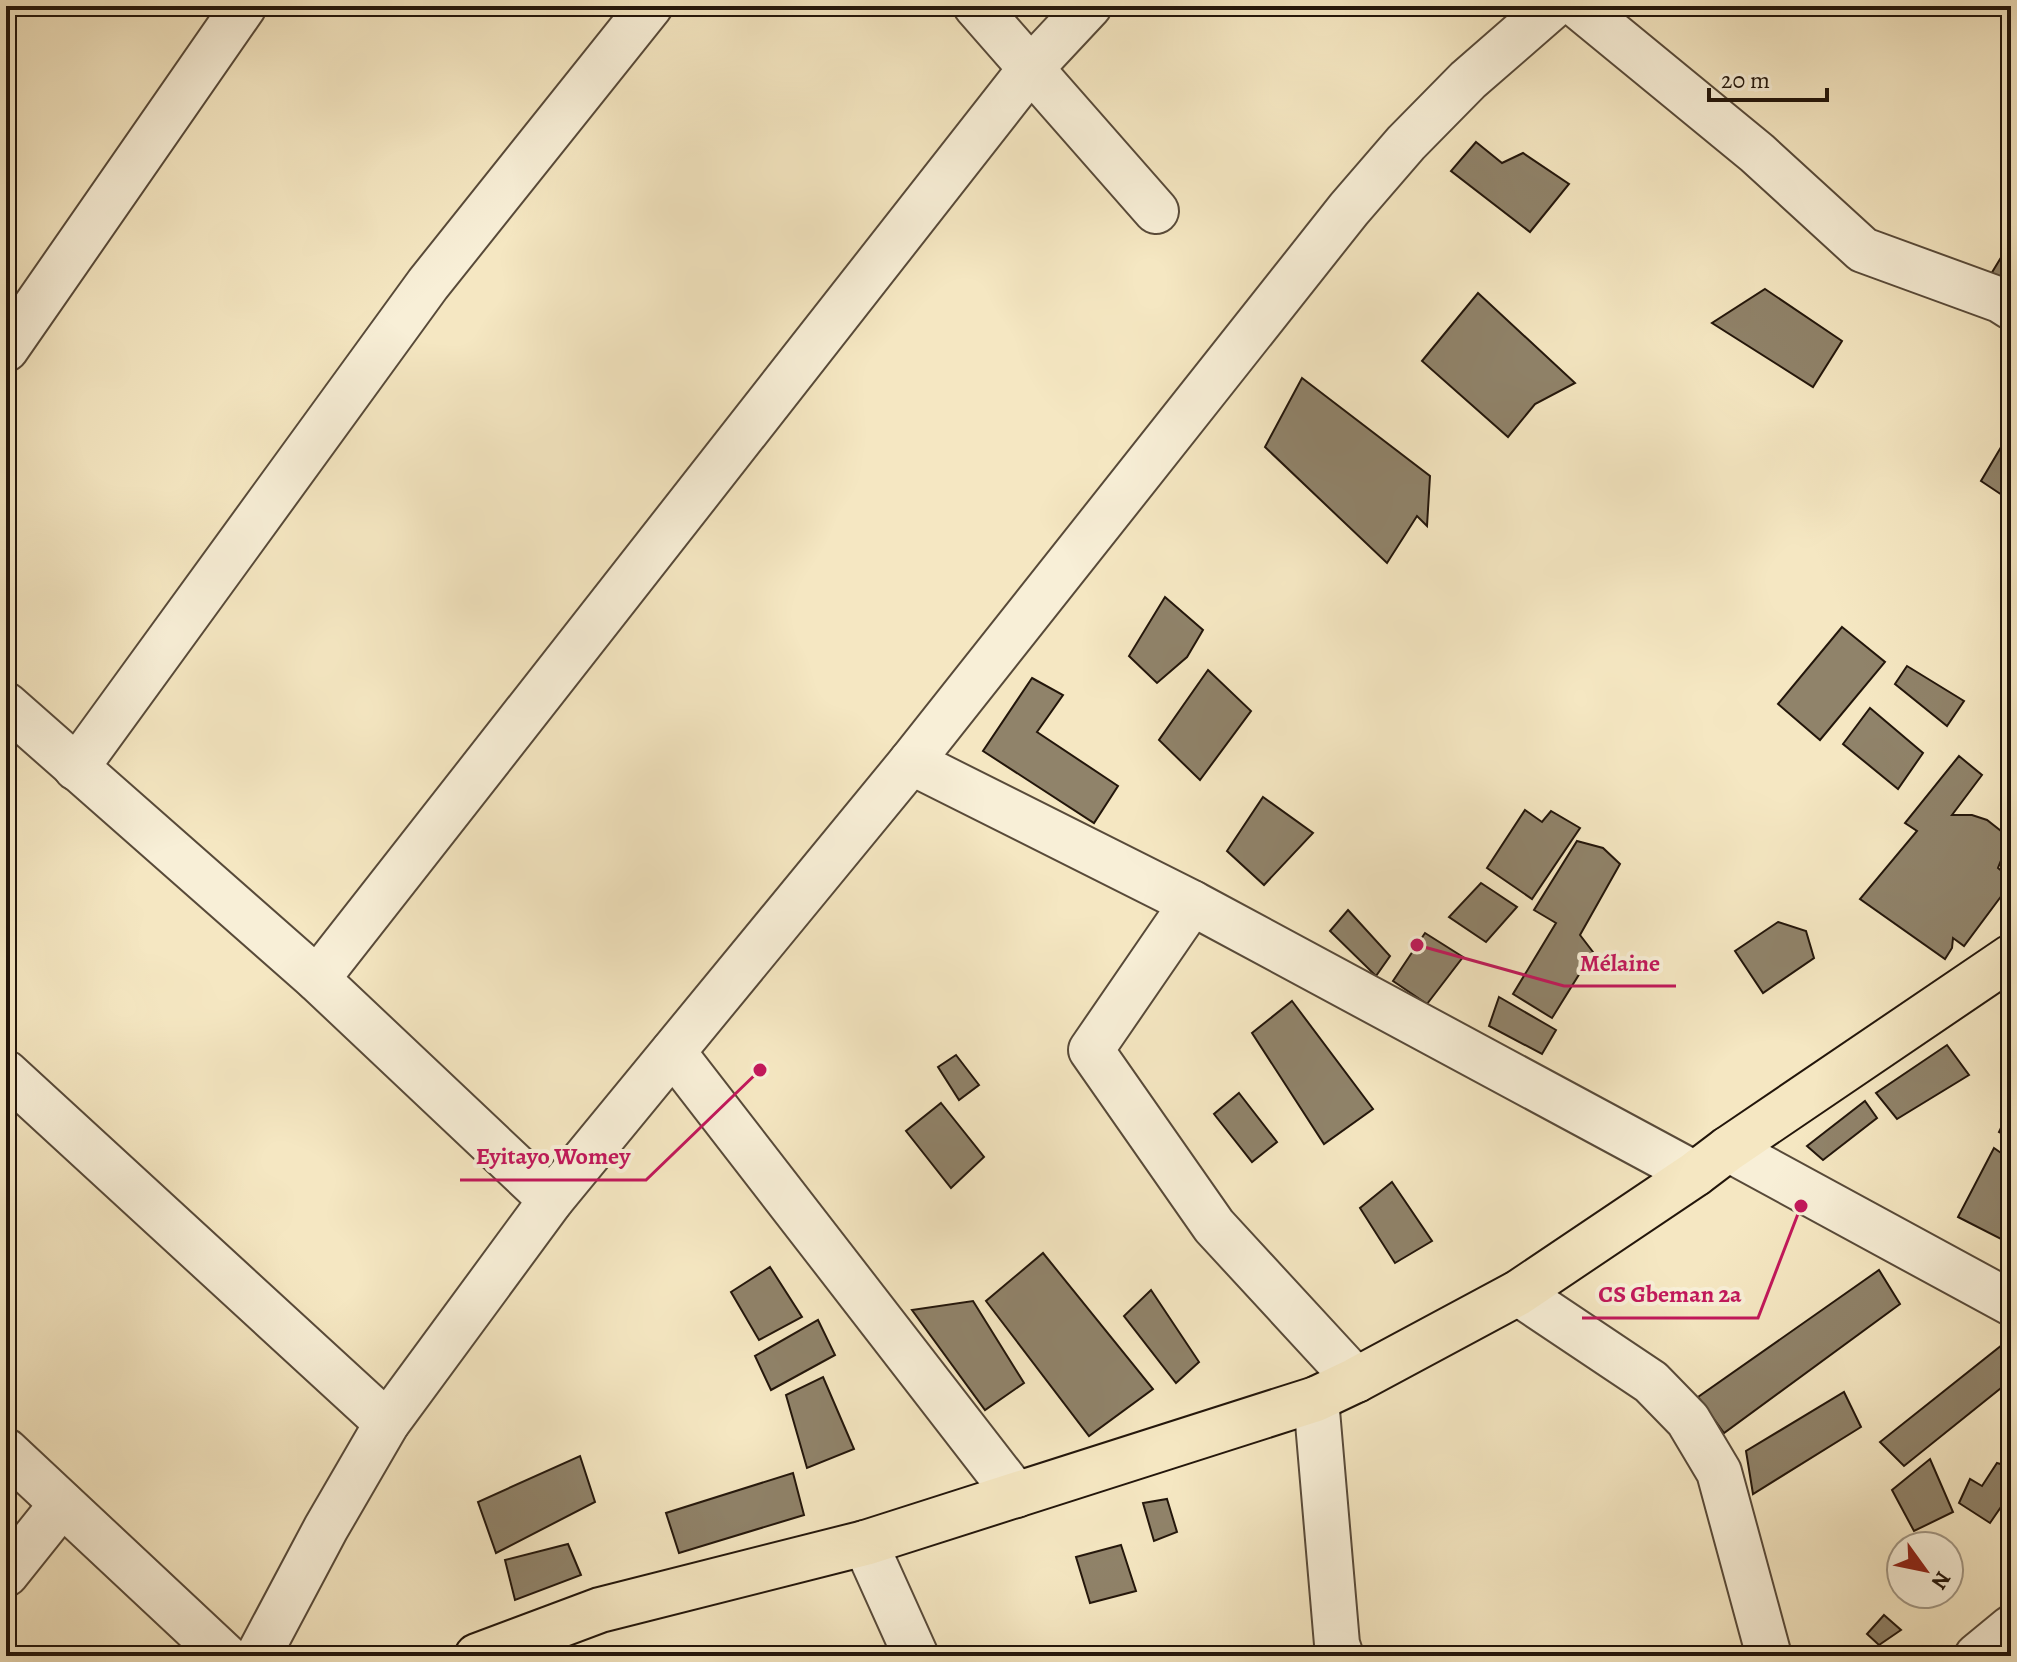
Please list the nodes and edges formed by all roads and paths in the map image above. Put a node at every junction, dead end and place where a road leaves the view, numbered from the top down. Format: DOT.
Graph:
graph roads {
  1 [pos="244,6"];
  2 [pos="650,6"];
  3 [pos="976,6"];
  4 [pos="1089,6"];
  5 [pos="1553,6"];
  6 [pos="1578,6"];
  7 [pos="1031,68"];
  8 [pos="1156,211"];
  9 [pos="2011,307"];
  10 [pos="6,349"];
  11 [pos="6,705"];
  12 [pos="911,762"];
  13 [pos="76,768"];
  14 [pos="1192,903"];
  15 [pos="2011,957"];
  16 [pos="317,979"];
  17 [pos="673,1052"];
  18 [pos="6,1073"];
  19 [pos="1712,1161"];
  20 [pos="551,1200"];
  21 [pos="1518,1293"];
  22 [pos="2011,1303"];
  23 [pos="1356,1380"];
  24 [pos="1316,1399"];
  25 [pos="387,1423"];
  26 [pos="6,1451"];
  27 [pos="1016,1495"];
  28 [pos="62,1504"];
  29 [pos="865,1543"];
  30 [pos="6,1574"];
  31 [pos="2011,1628"];
  32 [pos="225,1656"];
  33 [pos="258,1656"];
  34 [pos="477,1656"];
  35 [pos="916,1656"];
  36 [pos="1341,1656"];
  37 [pos="1769,1656"];
  38 [pos="1977,1656"];
  1 -- 10 [label="street"];
  2 -- 13 [label="street"];
  3 -- 7 [label="street"];
  4 -- 7 [label="street"];
  5 -- 12 [label="street"];
  6 -- 9 [label="street"];
  7 -- 8 [label="street"];
  7 -- 16 [label="street"];
  11 -- 13 [label="street"];
  12 -- 14 [label="street"];
  12 -- 17 [label="street"];
  13 -- 16 [label="street"];
  14 -- 19 [label="street"];
  14 -- 23 [label="street"];
  15 -- 19 [label="main road"];
  16 -- 20 [label="street"];
  17 -- 20 [label="street"];
  17 -- 27 [label="street"];
  18 -- 25 [label="street"];
  19 -- 21 [label="main road"];
  19 -- 22 [label="street"];
  20 -- 25 [label="street"];
  21 -- 23 [label="main road"];
  21 -- 37 [label="street"];
  23 -- 24 [label="main road"];
  24 -- 27 [label="main road"];
  24 -- 36 [label="street"];
  25 -- 33 [label="street"];
  26 -- 28 [label="street"];
  27 -- 29 [label="main road"];
  28 -- 30 [label="street"];
  28 -- 32 [label="street"];
  29 -- 34 [label="main road"];
  29 -- 35 [label="street"];
  31 -- 38 [label="street"];
}
